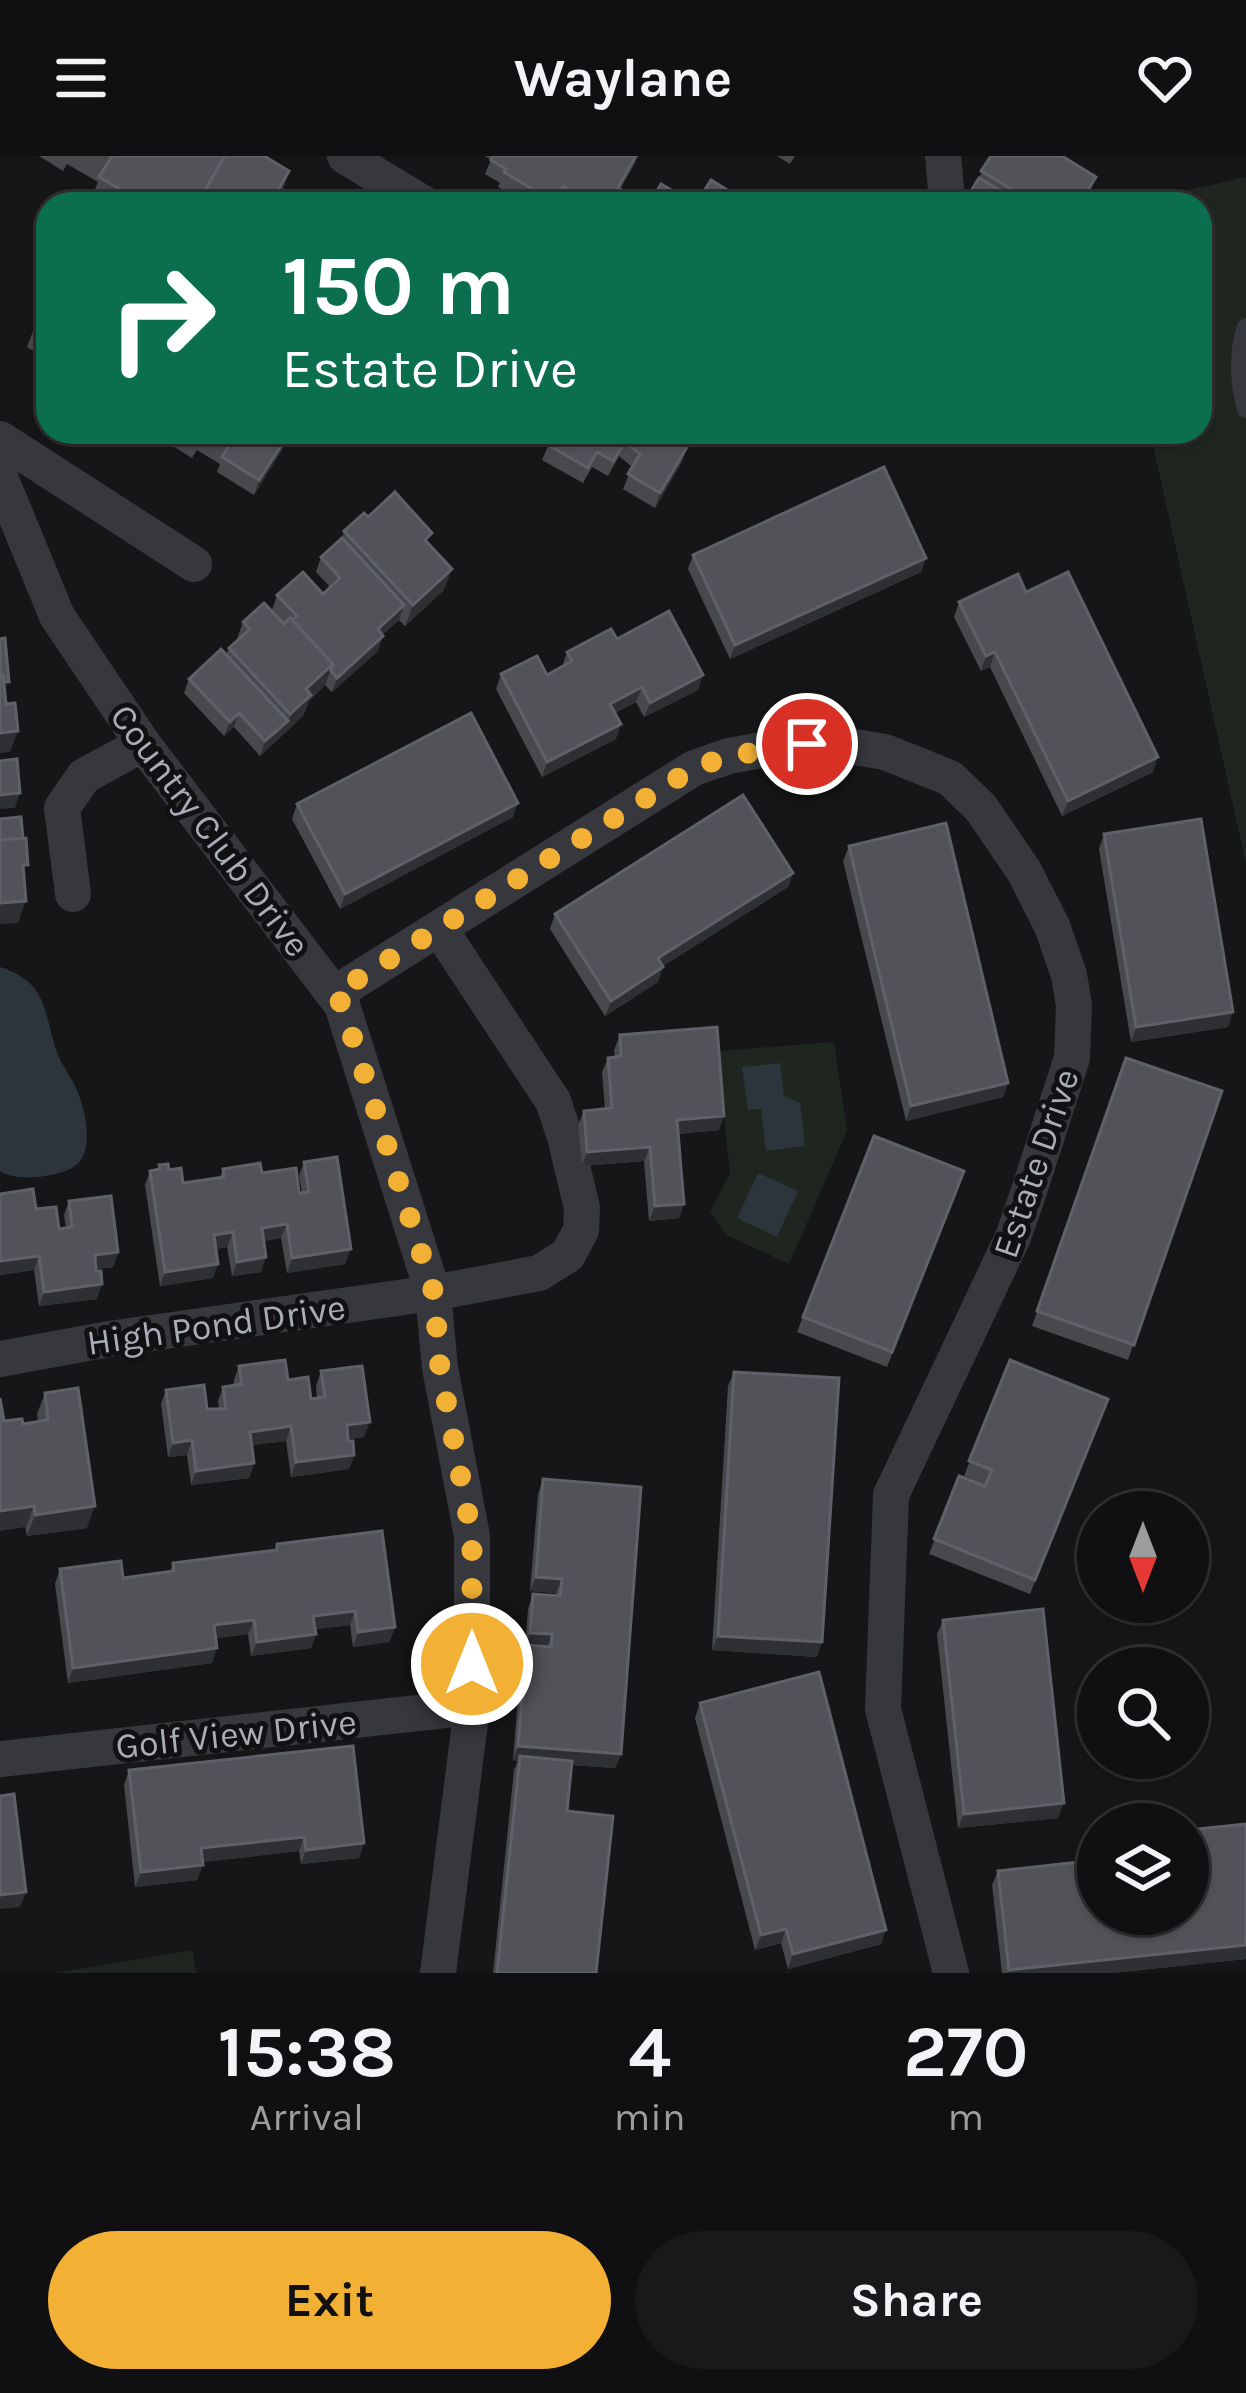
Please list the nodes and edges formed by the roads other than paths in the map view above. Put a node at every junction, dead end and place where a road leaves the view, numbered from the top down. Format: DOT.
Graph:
graph roads {
  1 [pos="345,156"];
  2 [pos="943,156"];
  3 [pos="404,192"];
  4 [pos="946,192"];
  5 [pos="1246,327"];
  6 [pos="1246,410"];
  7 [pos="0,439"];
  8 [pos="0,476"];
  9 [pos="194,564"];
  10 [pos="143,744"];
  11 [pos="73,894"];
  12 [pos="440,928"];
  13 [pos="334,994"];
  14 [pos="434,1293"];
  15 [pos="0,1358"];
  16 [pos="472,1707"];
  17 [pos="0,1759"];
  18 [pos="438,1973"];
  19 [pos="951,1973"];
  1 -- 3 [label="street"];
  2 -- 4 [label="street"];
  5 -- 6 [label="lane"];
  7 -- 9 [label="street"];
  8 -- 10 [label="street, Country Club Drive"];
  10 -- 11 [label="street"];
  10 -- 13 [label="street, Country Club Drive"];
  12 -- 13 [label="street, Estate Drive"];
  12 -- 14 [label="street"];
  12 -- 19 [label="street, Estate Drive"];
  13 -- 14 [label="street, Country Club Drive"];
  14 -- 15 [label="street, High Pond Drive"];
  14 -- 16 [label="street, Country Club Drive"];
  16 -- 17 [label="street, Golf View Drive"];
  16 -- 18 [label="street, Country Club Drive"];
}
